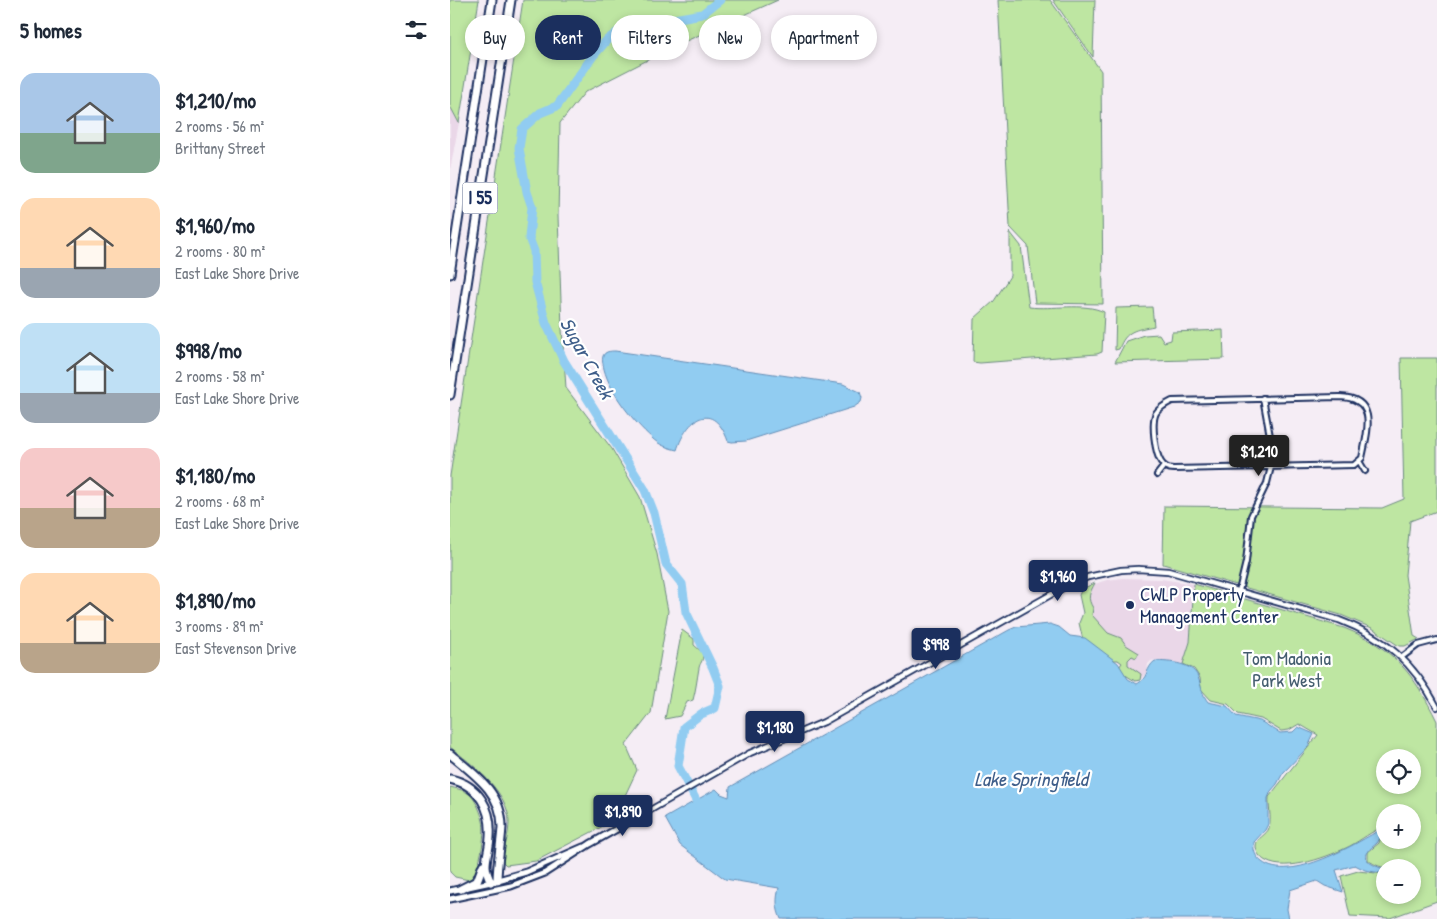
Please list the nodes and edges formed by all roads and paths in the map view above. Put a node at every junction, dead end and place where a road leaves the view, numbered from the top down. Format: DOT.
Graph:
graph roads {
  1 [pos="492,0"];
  2 [pos="511,0"];
  3 [pos="450,274"];
  4 [pos="450,395"];
  5 [pos="1263,398"];
  6 [pos="1358,462"];
  7 [pos="1164,466"];
  8 [pos="1271,467"];
  9 [pos="1365,471"];
  10 [pos="1157,475"];
  11 [pos="1240,591"];
  12 [pos="1437,640"];
  13 [pos="1402,657"];
  14 [pos="1437,707"];
  15 [pos="450,754"];
  16 [pos="450,779"];
  17 [pos="647,812"];
  18 [pos="490,828"];
  19 [pos="590,844"];
  20 [pos="494,882"];
  21 [pos="461,889"];
  22 [pos="495,890"];
  23 [pos="450,891"];
  24 [pos="450,900"];
  1 -- 3 [label="highway, I 55"];
  2 -- 4 [label="highway, I 55"];
  5 -- 6 [label="street"];
  5 -- 7 [label="street"];
  5 -- 8 [label="street"];
  6 -- 8 [label="street"];
  6 -- 9 [label="street"];
  7 -- 8 [label="street"];
  7 -- 10 [label="street"];
  8 -- 11 [label="street"];
  11 -- 13 [label="street"];
  11 -- 17 [label="street"];
  12 -- 13 [label="street"];
  13 -- 14 [label="street"];
  15 -- 20 [label="highway"];
  16 -- 18 [label="highway"];
  17 -- 19 [label="main road"];
  18 -- 20 [label="highway"];
  18 -- 21 [label="highway"];
  19 -- 20 [label="main road"];
  19 -- 22 [label="main road"];
  20 -- 21 [label="main road"];
  20 -- 22 [label="main road"];
  21 -- 23 [label="main road"];
  22 -- 24 [label="main road"];
}
